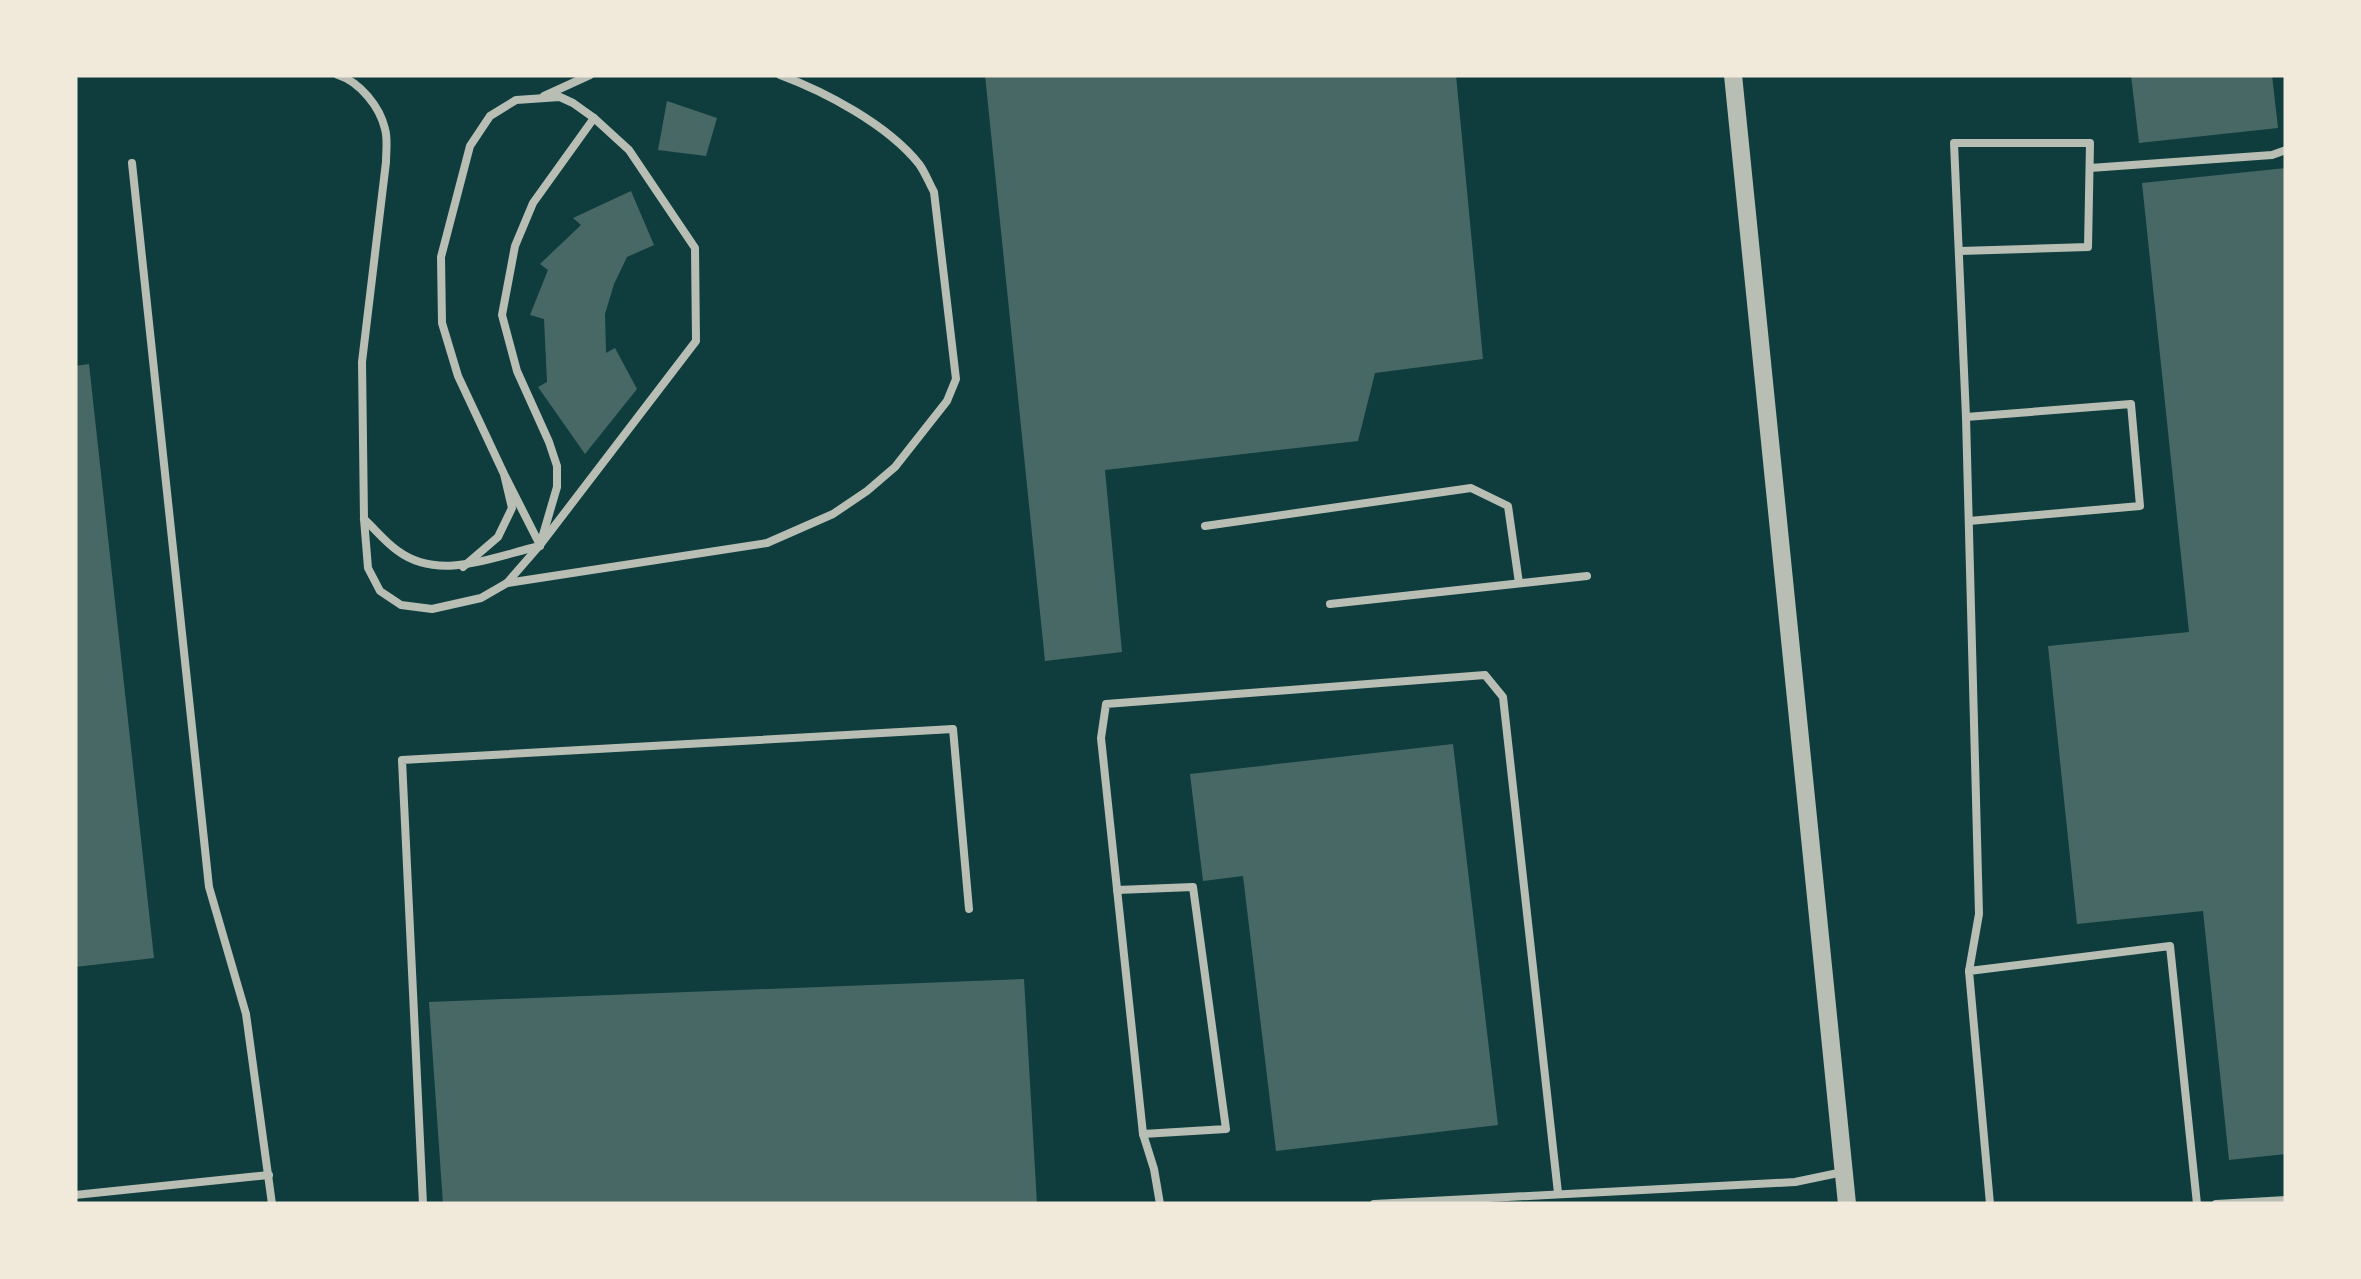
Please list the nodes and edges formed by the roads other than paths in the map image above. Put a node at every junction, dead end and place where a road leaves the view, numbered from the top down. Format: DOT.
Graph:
graph roads {
  1 [pos="338,75"];
  2 [pos="590,75"];
  3 [pos="780,75"];
  4 [pos="1732,75"];
  5 [pos="538,99"];
  6 [pos="594,118"];
  7 [pos="2286,150"];
  8 [pos="132,163"];
  9 [pos="2090,168"];
  10 [pos="1960,251"];
  11 [pos="1966,418"];
  12 [pos="504,474"];
  13 [pos="364,519"];
  14 [pos="1969,521"];
  15 [pos="1205,526"];
  16 [pos="540,546"];
  17 [pos="462,566"];
  18 [pos="1587,576"];
  19 [pos="1519,582"];
  20 [pos="507,583"];
  21 [pos="1330,604"];
  22 [pos="1117,890"];
  23 [pos="969,909"];
  24 [pos="1970,971"];
  25 [pos="1143,1134"];
  26 [pos="1844,1172"];
  27 [pos="269,1176"];
  28 [pos="1558,1194"];
  29 [pos="75,1195"];
  30 [pos="2286,1200"];
  31 [pos="272,1204"];
  32 [pos="423,1204"];
  33 [pos="1160,1204"];
  34 [pos="1374,1204"];
  35 [pos="1847,1204"];
  36 [pos="1990,1204"];
  37 [pos="2197,1204"];
  38 [pos="2216,1204"];
  1 -- 13 [label="lane"];
  2 -- 5 [label="lane"];
  3 -- 20 [label="lane"];
  4 -- 26 [label="street"];
  5 -- 6 [label="lane"];
  5 -- 12 [label="lane"];
  6 -- 16 [label="lane"];
  6 -- 16 [label="lane"];
  7 -- 9 [label="lane"];
  8 -- 27 [label="lane"];
  9 -- 10 [label="lane"];
  9 -- 10 [label="lane"];
  10 -- 11 [label="lane"];
  11 -- 14 [label="lane"];
  11 -- 14 [label="lane"];
  12 -- 16 [label="lane"];
  12 -- 17 [label="lane"];
  13 -- 17 [label="lane"];
  13 -- 20 [label="lane"];
  14 -- 24 [label="lane"];
  15 -- 19 [label="lane"];
  16 -- 17 [label="lane"];
  16 -- 20 [label="lane"];
  18 -- 19 [label="lane"];
  19 -- 21 [label="lane"];
  22 -- 25 [label="lane"];
  22 -- 25 [label="lane"];
  22 -- 28 [label="lane"];
  23 -- 32 [label="lane"];
  24 -- 36 [label="lane"];
  24 -- 37 [label="lane"];
  25 -- 33 [label="lane"];
  26 -- 28 [label="lane"];
  26 -- 35 [label="street"];
  27 -- 29 [label="lane"];
  27 -- 31 [label="lane"];
  28 -- 34 [label="lane"];
  30 -- 38 [label="lane"];
}
